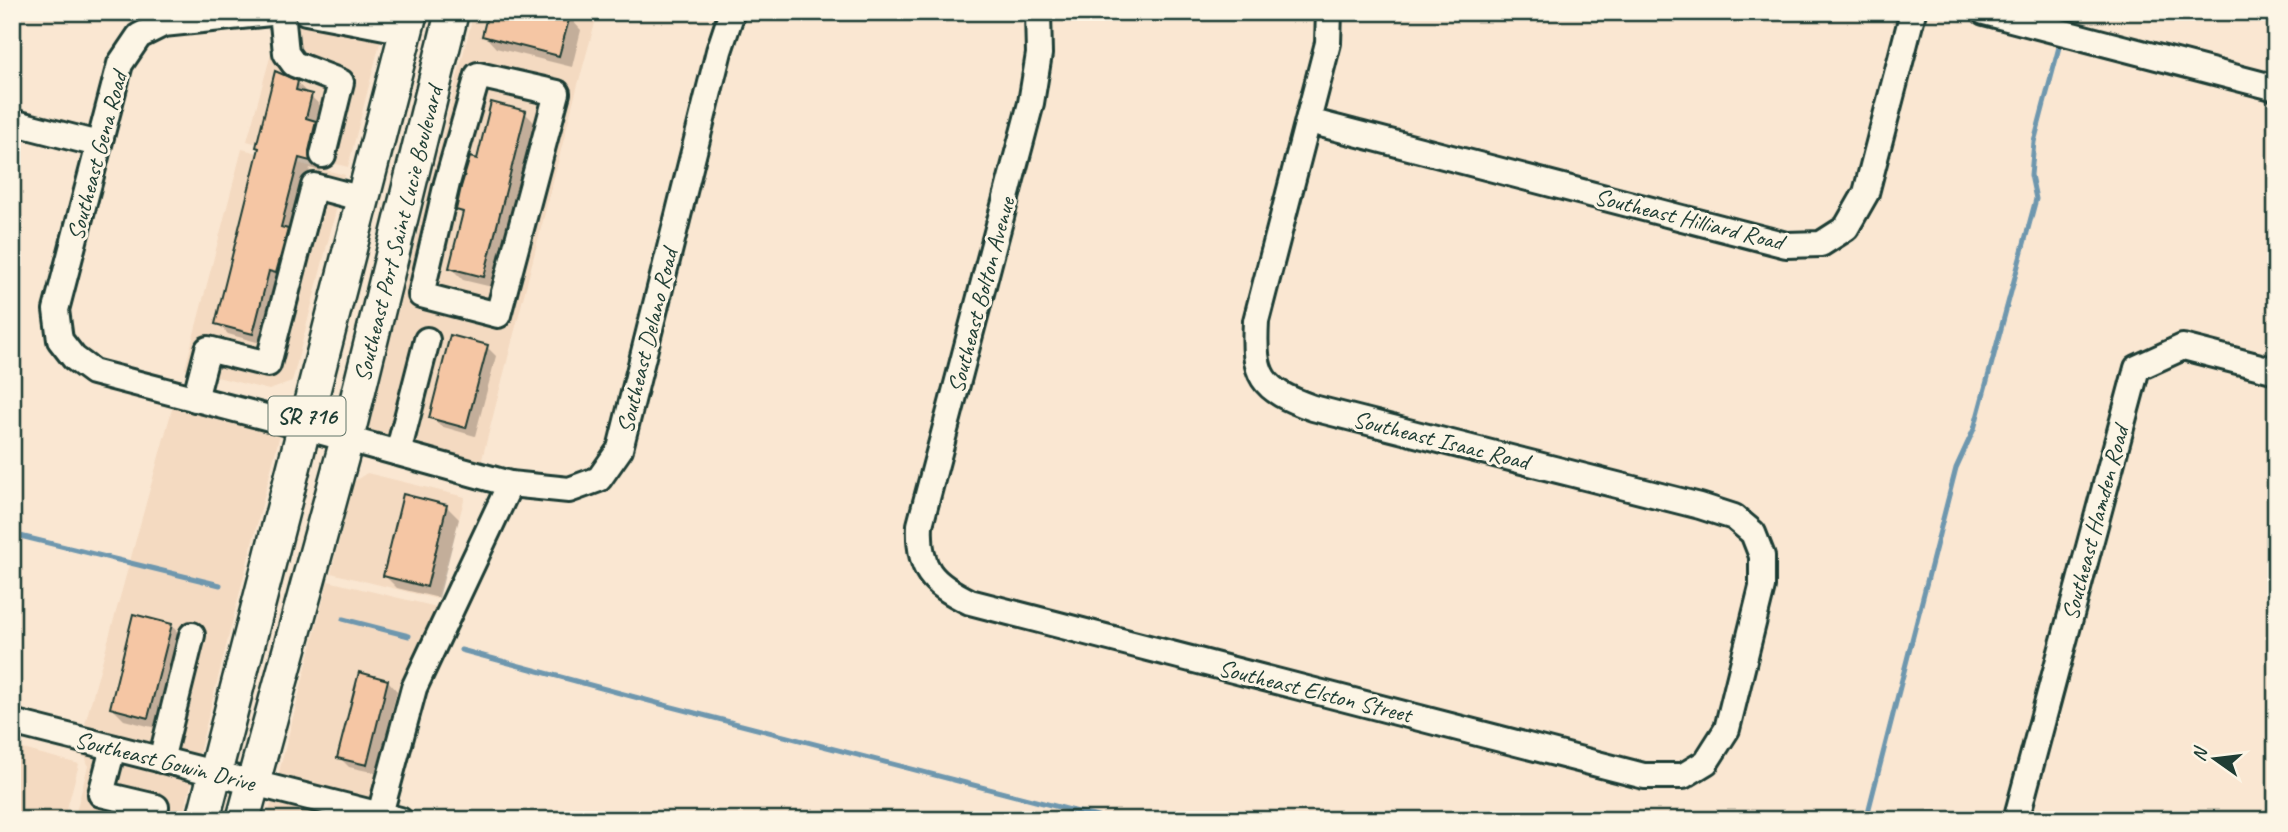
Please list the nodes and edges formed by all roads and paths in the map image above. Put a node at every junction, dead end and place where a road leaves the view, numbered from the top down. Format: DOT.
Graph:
graph roads {
  1 [pos="282,12"];
  2 [pos="452,12"];
  3 [pos="732,12"];
  4 [pos="1038,12"];
  5 [pos="1329,12"];
  6 [pos="1913,12"];
  7 [pos="1984,12"];
  8 [pos="317,13"];
  9 [pos="408,22"];
  10 [pos="2276,88"];
  11 [pos="1310,121"];
  12 [pos="12,122"];
  13 [pos="99,144"];
  14 [pos="323,156"];
  15 [pos="412,174"];
  16 [pos="447,183"];
  17 [pos="363,199"];
  18 [pos="60,340"];
  19 [pos="427,340"];
  20 [pos="2276,371"];
  21 [pos="195,399"];
  22 [pos="304,427"];
  23 [pos="347,439"];
  24 [pos="398,453"];
  25 [pos="510,484"];
  26 [pos="931,575"];
  27 [pos="192,635"];
  28 [pos="12,722"];
  29 [pos="113,748"];
  30 [pos="161,760"];
  31 [pos="1706,762"];
  32 [pos="214,774"];
  33 [pos="253,783"];
  34 [pos="376,816"];
  35 [pos="153,820"];
  36 [pos="203,820"];
  37 [pos="243,820"];
  38 [pos="2016,820"];
  1 -- 13 [label="street, Southeast Gena Road"];
  1 -- 14 [label="street"];
  2 -- 15 [label="main road, Southeast Port Saint Lucie Boulevard / SR 716"];
  3 -- 25 [label="street, Southeast Delano Road"];
  4 -- 26 [label="street, Southeast Bolton Avenue"];
  5 -- 11 [label="street, Southeast Isaac Road"];
  6 -- 11 [label="street, Southeast Hilliard Road"];
  7 -- 10 [label="street"];
  8 -- 9 [label="street"];
  9 -- 17 [label="main road, Southeast Port Saint Lucie Boulevard / SR 716"];
  11 -- 31 [label="street, Southeast Isaac Road"];
  12 -- 13 [label="street"];
  13 -- 18 [label="street, Southeast Gena Road"];
  15 -- 16 [label="street"];
  15 -- 23 [label="main road, Southeast Port Saint Lucie Boulevard / SR 716"];
  16 -- 16 [label="street"];
  17 -- 21 [label="street"];
  17 -- 22 [label="main road, Southeast Port Saint Lucie Boulevard / SR 716"];
  18 -- 21 [label="street, Southeast Delano Road"];
  19 -- 24 [label="street"];
  20 -- 38 [label="street, Southeast Hamden Road"];
  21 -- 22 [label="street, Southeast Delano Road"];
  22 -- 23 [label="street, Southeast Delano Road"];
  22 -- 32 [label="main road, Southeast Port Saint Lucie Boulevard / SR 716"];
  23 -- 24 [label="street, Southeast Delano Road"];
  23 -- 33 [label="main road, Southeast Port Saint Lucie Boulevard / SR 716"];
  24 -- 25 [label="street, Southeast Delano Road"];
  25 -- 34 [label="street"];
  26 -- 31 [label="street, Southeast Elston Street"];
  27 -- 30 [label="street"];
  28 -- 29 [label="street, Southeast Gowin Drive"];
  29 -- 30 [label="street, Southeast Gowin Drive"];
  29 -- 35 [label="street"];
  30 -- 32 [label="street, Southeast Gowin Drive"];
  32 -- 33 [label="street, Southeast Gowin Drive"];
  32 -- 36 [label="main road, Southeast Port Saint Lucie Boulevard / SR 716"];
  33 -- 34 [label="street, Southeast Gowin Drive"];
  33 -- 37 [label="main road, Southeast Port Saint Lucie Boulevard / SR 716"];
}
